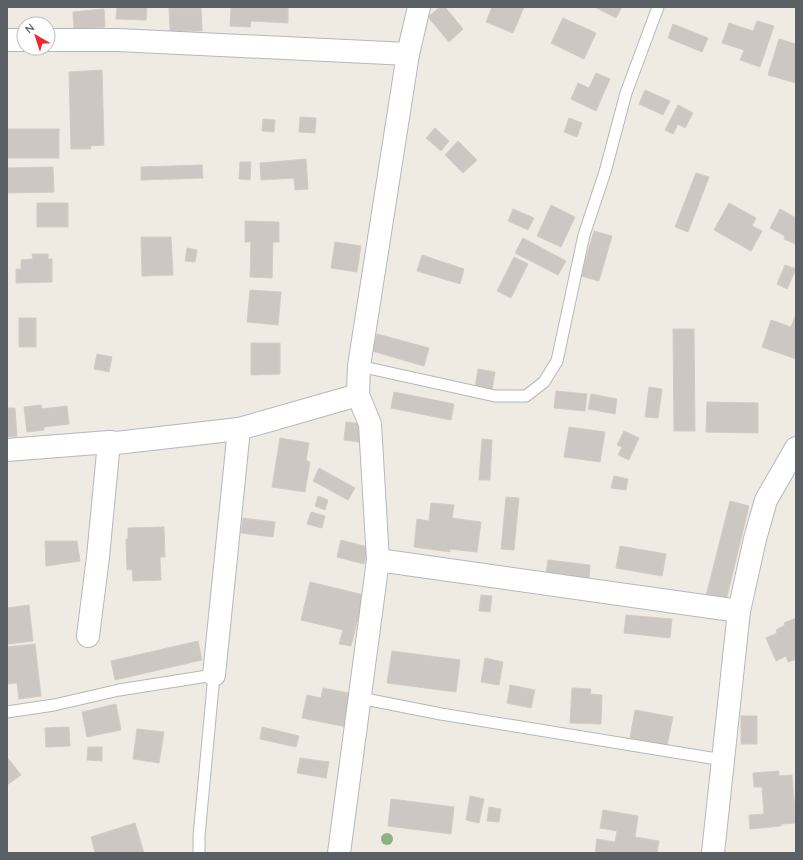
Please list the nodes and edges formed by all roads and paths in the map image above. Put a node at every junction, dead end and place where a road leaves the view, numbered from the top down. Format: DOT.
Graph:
graph roads {
  1 [pos="419,7"];
  2 [pos="658,7"];
  3 [pos="56,40"];
  4 [pos="408,54"];
  5 [pos="359,366"];
  6 [pos="358,394"];
  7 [pos="239,430"];
  8 [pos="109,442"];
  9 [pos="796,448"];
  10 [pos="7,450"];
  11 [pos="378,560"];
  12 [pos="739,611"];
  13 [pos="88,636"];
  14 [pos="214,675"];
  15 [pos="360,698"];
  16 [pos="7,712"];
  17 [pos="723,760"];
  18 [pos="199,853"];
  19 [pos="339,853"];
  20 [pos="713,853"];
  1 -- 4 [label="street"];
  2 -- 5 [label="lane"];
  3 -- 4 [label="street"];
  4 -- 5 [label="street"];
  5 -- 6 [label="street"];
  6 -- 7 [label="street"];
  6 -- 11 [label="street"];
  7 -- 8 [label="street"];
  7 -- 14 [label="street"];
  8 -- 10 [label="street"];
  8 -- 13 [label="street"];
  9 -- 12 [label="street"];
  11 -- 12 [label="street"];
  11 -- 15 [label="street"];
  12 -- 17 [label="street"];
  14 -- 16 [label="lane"];
  14 -- 18 [label="lane"];
  15 -- 17 [label="lane"];
  15 -- 19 [label="street"];
  17 -- 20 [label="street"];
}
